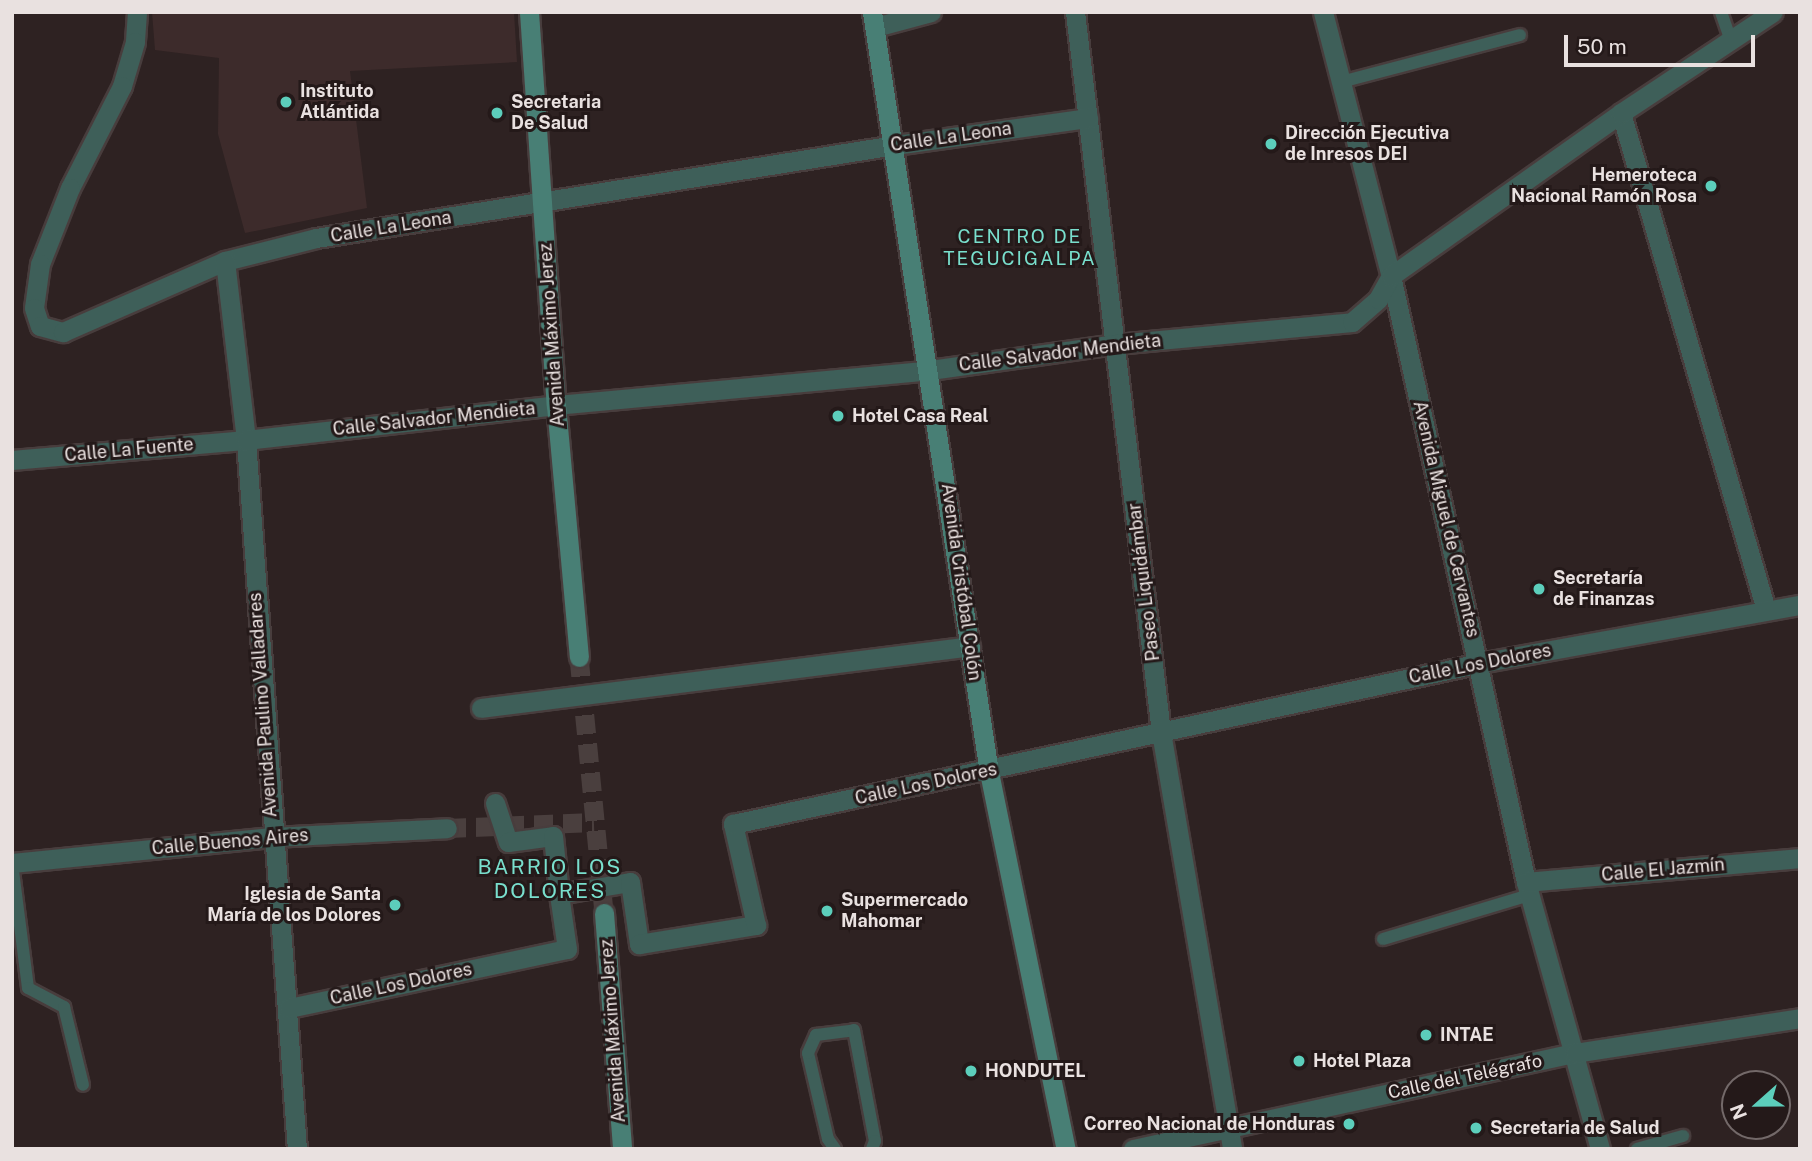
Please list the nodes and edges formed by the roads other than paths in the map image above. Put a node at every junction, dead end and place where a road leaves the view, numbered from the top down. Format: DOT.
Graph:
graph roads {
  1 [pos="137,12"];
  2 [pos="529,12"];
  3 [pos="931,12"];
  4 [pos="1075,12"];
  5 [pos="1323,12"];
  6 [pos="1721,12"];
  7 [pos="1773,12"];
  8 [pos="874,20"];
  9 [pos="1520,35"];
  10 [pos="1731,41"];
  11 [pos="1341,82"];
  12 [pos="1620,113"];
  13 [pos="1088,118"];
  14 [pos="895,145"];
  15 [pos="543,204"];
  16 [pos="225,261"];
  17 [pos="1391,276"];
  18 [pos="1116,344"];
  19 [pos="930,370"];
  20 [pos="556,405"];
  21 [pos="246,440"];
  22 [pos="12,460"];
  23 [pos="1800,605"];
  24 [pos="1766,610"];
  25 [pos="970,646"];
  26 [pos="579,657"];
  27 [pos="1480,663"];
  28 [pos="481,708"];
  29 [pos="1161,732"];
  30 [pos="989,772"];
  31 [pos="495,803"];
  32 [pos="447,828"];
  33 [pos="272,837"];
  34 [pos="1800,858"];
  35 [pos="12,863"];
  36 [pos="1528,888"];
  37 [pos="559,894"];
  38 [pos="604,913"];
  39 [pos="1383,939"];
  40 [pos="289,1008"];
  41 [pos="1800,1018"];
  42 [pos="1575,1053"];
  43 [pos="83,1085"];
  44 [pos="1228,1129"];
  45 [pos="1684,1136"];
  46 [pos="298,1149"];
  47 [pos="622,1149"];
  48 [pos="835,1149"];
  49 [pos="872,1149"];
  50 [pos="1066,1149"];
  51 [pos="1133,1149"];
  52 [pos="1232,1149"];
  53 [pos="1600,1149"];
  54 [pos="1637,1149"];
  1 -- 16 [label="street, Calle La Leona"];
  2 -- 15 [label="main road, Avenida Máximo Jerez"];
  3 -- 8 [label="street"];
  4 -- 13 [label="street, Paseo Liquidámbar"];
  5 -- 11 [label="street, Avenida Miguel de Cervantes"];
  6 -- 10 [label="lane"];
  7 -- 10 [label="street, Calle Salvador Mendieta"];
  8 -- 14 [label="main road, Avenida Cristóbal Colón"];
  9 -- 11 [label="lane"];
  10 -- 12 [label="street, Calle Salvador Mendieta"];
  11 -- 17 [label="street, Avenida Miguel de Cervantes"];
  12 -- 17 [label="street, Calle Salvador Mendieta"];
  12 -- 24 [label="street"];
  13 -- 14 [label="street, Calle La Leona"];
  13 -- 18 [label="street, Paseo Liquidámbar"];
  14 -- 15 [label="street, Calle La Leona"];
  14 -- 19 [label="main road, Avenida Cristóbal Colón"];
  15 -- 16 [label="street, Calle La Leona"];
  15 -- 20 [label="main road, Avenida Máximo Jerez"];
  16 -- 21 [label="street, Avenida Paulino Valladares"];
  17 -- 18 [label="street, Calle Salvador Mendieta"];
  17 -- 27 [label="street, Avenida Miguel de Cervantes"];
  18 -- 19 [label="street, Calle Salvador Mendieta"];
  18 -- 29 [label="street, Paseo Liquidámbar"];
  19 -- 20 [label="street, Calle Salvador Mendieta"];
  19 -- 25 [label="main road, Avenida Cristóbal Colón"];
  20 -- 21 [label="street, Calle Salvador Mendieta"];
  20 -- 26 [label="main road, Avenida Máximo Jerez"];
  21 -- 22 [label="street, Calle La Fuente"];
  21 -- 33 [label="street, Avenida Paulino Valladares"];
  23 -- 24 [label="street, Calle Los Dolores"];
  24 -- 27 [label="street, Calle Los Dolores"];
  25 -- 28 [label="street"];
  25 -- 30 [label="main road, Avenida Cristóbal Colón"];
  27 -- 29 [label="street, Calle Los Dolores"];
  27 -- 36 [label="street, Avenida Miguel de Cervantes"];
  29 -- 30 [label="street, Calle Los Dolores"];
  29 -- 44 [label="street, Paseo Liquidámbar"];
  30 -- 37 [label="street, Calle Los Dolores"];
  30 -- 50 [label="main road, Avenida Cristóbal Colón"];
  31 -- 37 [label="street"];
  32 -- 33 [label="street, Calle Buenos Aires"];
  33 -- 35 [label="street, Calle Buenos Aires"];
  33 -- 40 [label="street, Avenida Paulino Valladares"];
  34 -- 36 [label="street, Calle El Jazmín"];
  35 -- 43 [label="lane"];
  36 -- 39 [label="lane"];
  36 -- 42 [label="street, Avenida Miguel de Cervantes"];
  37 -- 40 [label="street, Calle Los Dolores"];
  38 -- 47 [label="main road, Avenida Máximo Jerez"];
  40 -- 46 [label="street, Avenida Paulino Valladares"];
  41 -- 42 [label="street, Calle del Telégrafo"];
  42 -- 44 [label="street, Calle del Telégrafo"];
  42 -- 53 [label="street, Avenida Miguel de Cervantes"];
  44 -- 51 [label="street, Calle del Telégrafo"];
  44 -- 52 [label="street, Paseo Liquidámbar"];
  45 -- 54 [label="lane"];
  48 -- 49 [label="lane"];
}
